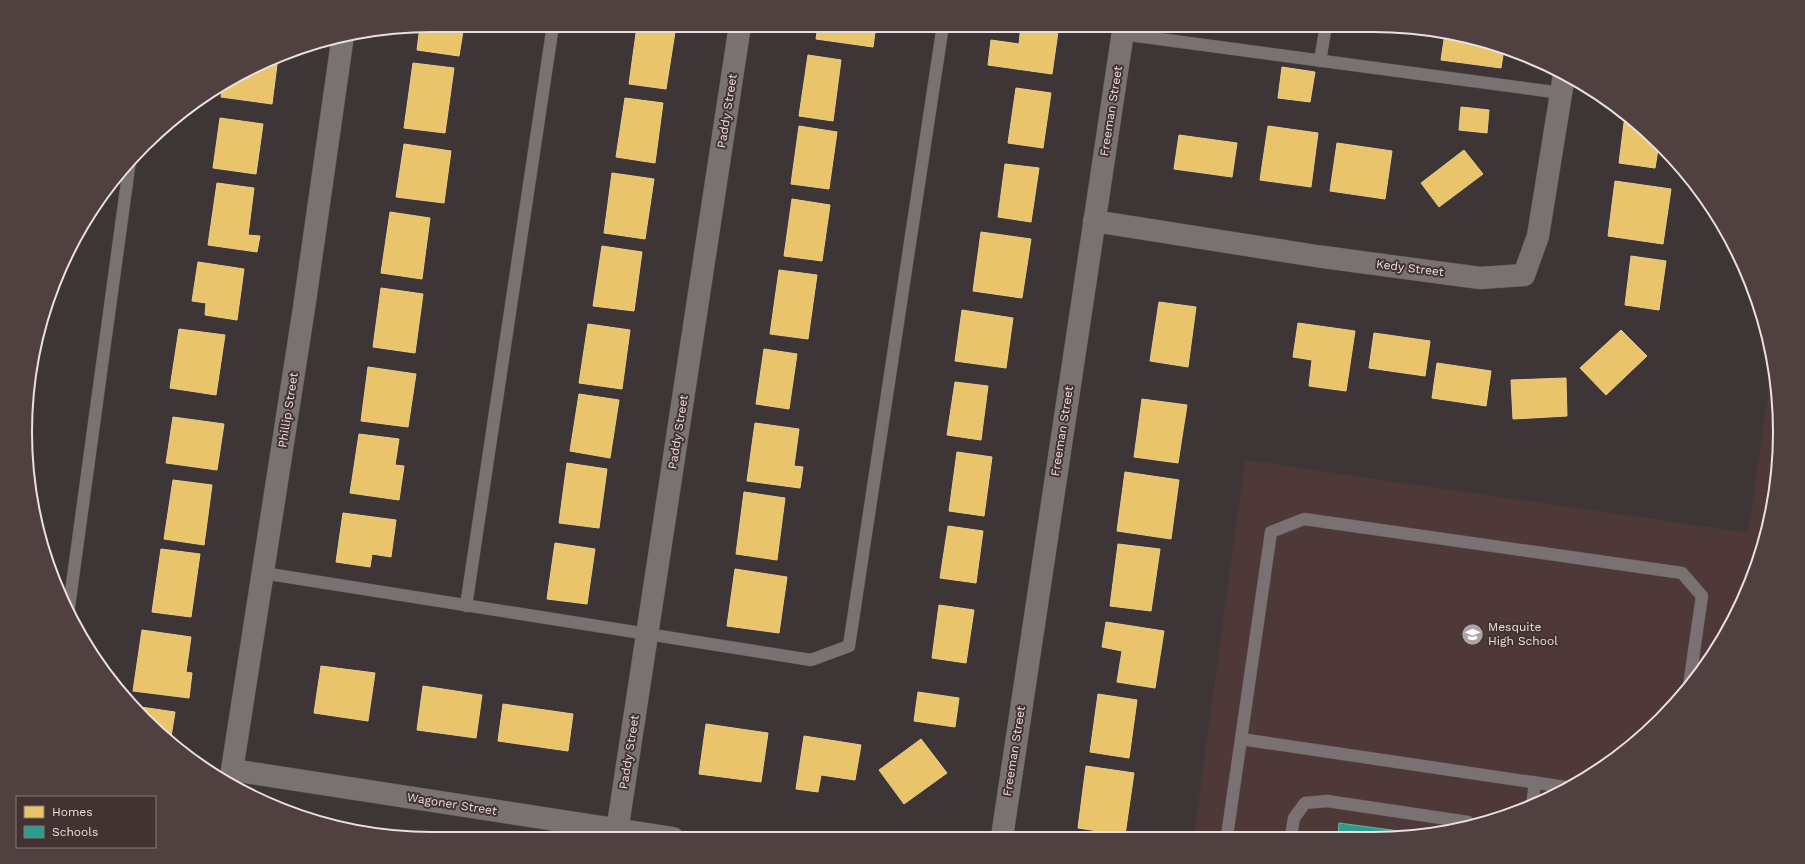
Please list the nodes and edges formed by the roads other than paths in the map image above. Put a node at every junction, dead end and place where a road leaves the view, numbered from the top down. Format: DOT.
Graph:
graph roads {
  1 [pos="552,32"];
  2 [pos="739,32"];
  3 [pos="942,32"];
  4 [pos="1123,32"];
  5 [pos="1136,32"];
  6 [pos="1325,32"];
  7 [pos="342,43"];
  8 [pos="1320,61"];
  9 [pos="1562,84"];
  10 [pos="128,171"];
  11 [pos="1094,221"];
  12 [pos="263,573"];
  13 [pos="70,602"];
  14 [pos="466,606"];
  15 [pos="648,634"];
  16 [pos="1691,675"];
  17 [pos="1241,739"];
  18 [pos="231,777"];
  19 [pos="1536,782"];
  20 [pos="1559,786"];
  21 [pos="1533,799"];
  22 [pos="1463,821"];
  23 [pos="603,832"];
  24 [pos="617,832"];
  25 [pos="1003,832"];
  26 [pos="1229,832"];
  27 [pos="1292,832"];
  1 -- 14 [label="lane"];
  2 -- 15 [label="street, Paddy Street"];
  3 -- 15 [label="lane"];
  4 -- 11 [label="street, Freeman Street"];
  5 -- 8 [label="lane"];
  6 -- 8 [label="lane"];
  7 -- 12 [label="street, Phillip Street"];
  8 -- 9 [label="lane"];
  9 -- 11 [label="street, Kedy Street"];
  10 -- 13 [label="lane"];
  11 -- 25 [label="street, Freeman Street"];
  12 -- 14 [label="lane"];
  12 -- 18 [label="street, Phillip Street"];
  14 -- 15 [label="lane"];
  15 -- 24 [label="street, Paddy Street"];
  16 -- 17 [label="lane"];
  17 -- 19 [label="lane"];
  17 -- 26 [label="lane"];
  18 -- 23 [label="street, Wagoner Street"];
  19 -- 20 [label="lane"];
  19 -- 21 [label="lane"];
  22 -- 27 [label="lane"];
}
